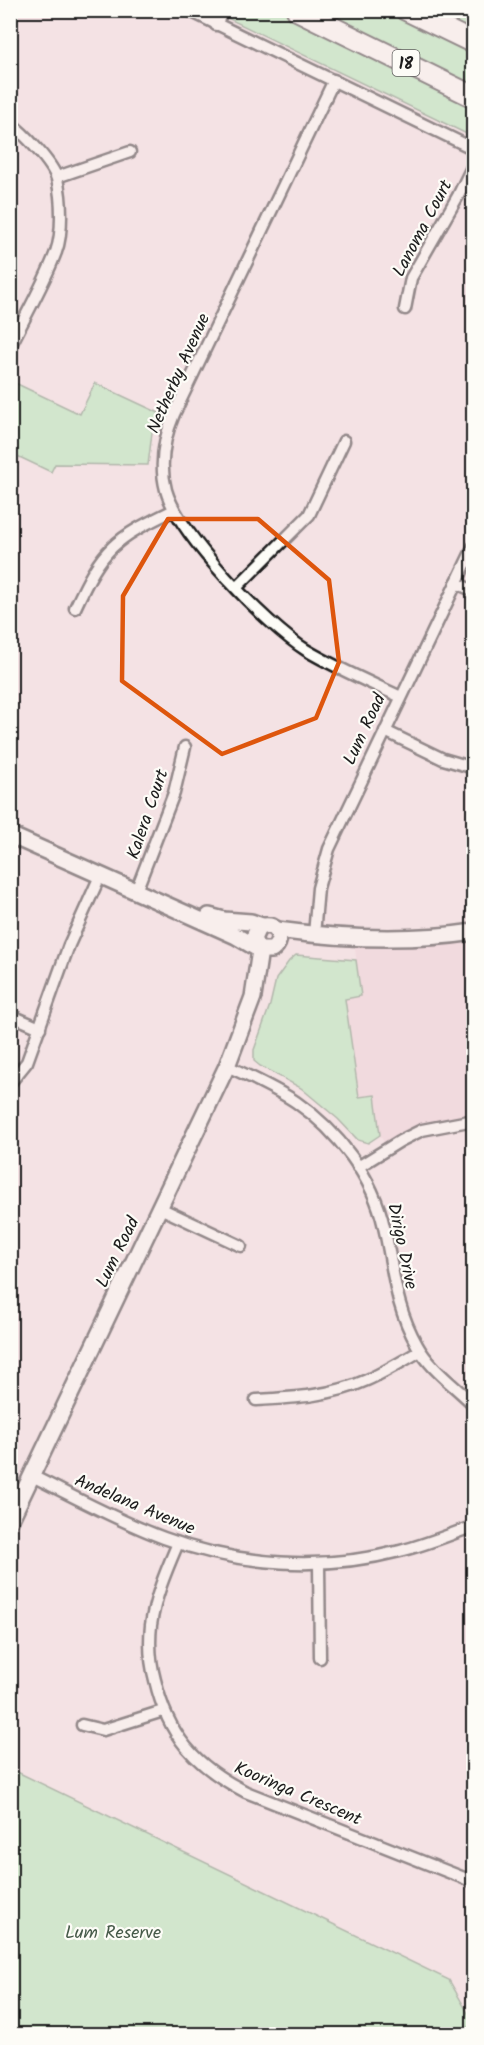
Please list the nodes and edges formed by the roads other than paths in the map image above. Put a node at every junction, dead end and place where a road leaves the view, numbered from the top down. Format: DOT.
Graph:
graph roads {
  1 [pos="188,10"];
  2 [pos="223,10"];
  3 [pos="297,10"];
  4 [pos="406,10"];
  5 [pos="216,25"];
  6 [pos="474,43"];
  7 [pos="399,60"];
  8 [pos="333,80"];
  9 [pos="474,97"];
  10 [pos="474,103"];
  11 [pos="10,123"];
  12 [pos="474,148"];
  13 [pos="130,152"];
  14 [pos="474,163"];
  15 [pos="57,177"];
  16 [pos="405,309"];
  17 [pos="10,347"];
  18 [pos="344,441"];
  19 [pos="174,510"];
  20 [pos="474,546"];
  21 [pos="456,583"];
  22 [pos="237,588"];
  23 [pos="474,591"];
  24 [pos="75,608"];
  25 [pos="401,697"];
  26 [pos="385,731"];
  27 [pos="186,747"];
  28 [pos="474,768"];
  29 [pos="10,835"];
  30 [pos="100,876"];
  31 [pos="136,891"];
  32 [pos="166,904"];
  33 [pos="261,926"];
  34 [pos="474,932"];
  35 [pos="314,935"];
  36 [pos="270,944"];
  37 [pos="10,1015"];
  38 [pos="40,1028"];
  39 [pos="227,1066"];
  40 [pos="10,1083"];
  41 [pos="474,1120"];
  42 [pos="358,1167"];
  43 [pos="160,1208"];
  44 [pos="241,1246"];
  45 [pos="420,1351"];
  46 [pos="256,1400"];
  47 [pos="474,1405"];
  48 [pos="32,1476"];
  49 [pos="10,1521"];
  50 [pos="474,1526"];
  51 [pos="178,1543"];
  52 [pos="319,1563"];
  53 [pos="320,1658"];
  54 [pos="163,1711"];
  55 [pos="82,1725"];
  56 [pos="474,1882"];
  1 -- 5 [label="street"];
  2 -- 5 [label="street"];
  3 -- 7 [label="highway, 18"];
  4 -- 6 [label="highway"];
  5 -- 8 [label="street"];
  7 -- 9 [label="highway, 18"];
  7 -- 10 [label="highway"];
  8 -- 12 [label="street"];
  8 -- 19 [label="street, Netherby Avenue"];
  11 -- 15 [label="street"];
  13 -- 15 [label="street"];
  14 -- 16 [label="street, Lanoma Court"];
  15 -- 17 [label="street"];
  18 -- 22 [label="street"];
  19 -- 22 [label="street, Netherby Avenue"];
  19 -- 24 [label="street"];
  20 -- 21 [label="street, Lum Road"];
  21 -- 23 [label="street"];
  21 -- 25 [label="street, Lum Road"];
  22 -- 25 [label="street, Netherby Avenue"];
  25 -- 26 [label="street, Lum Road"];
  26 -- 28 [label="street"];
  26 -- 35 [label="street, Lum Road"];
  27 -- 31 [label="street, Kalera Court"];
  29 -- 30 [label="street"];
  30 -- 31 [label="street"];
  30 -- 38 [label="street"];
  31 -- 32 [label="street"];
  32 -- 33 [label="street"];
  32 -- 36 [label="street"];
  33 -- 36 [label="street"];
  33 -- 36 [label="street, Lum Road"];
  34 -- 35 [label="street"];
  35 -- 36 [label="street"];
  36 -- 39 [label="street, Lum Road"];
  37 -- 38 [label="street"];
  38 -- 40 [label="street"];
  39 -- 42 [label="street, Dirigo Drive"];
  39 -- 43 [label="street, Lum Road"];
  41 -- 42 [label="street"];
  42 -- 45 [label="street, Dirigo Drive"];
  43 -- 44 [label="street"];
  43 -- 48 [label="street, Lum Road"];
  45 -- 46 [label="street"];
  45 -- 47 [label="street, Dirigo Drive"];
  48 -- 49 [label="street, Lum Road"];
  48 -- 51 [label="street, Andelana Avenue"];
  50 -- 52 [label="street, Andelana Avenue"];
  51 -- 52 [label="street, Andelana Avenue"];
  51 -- 54 [label="street, Kooringa Crescent"];
  52 -- 53 [label="street"];
  54 -- 55 [label="street"];
  54 -- 56 [label="street, Kooringa Crescent"];
}
